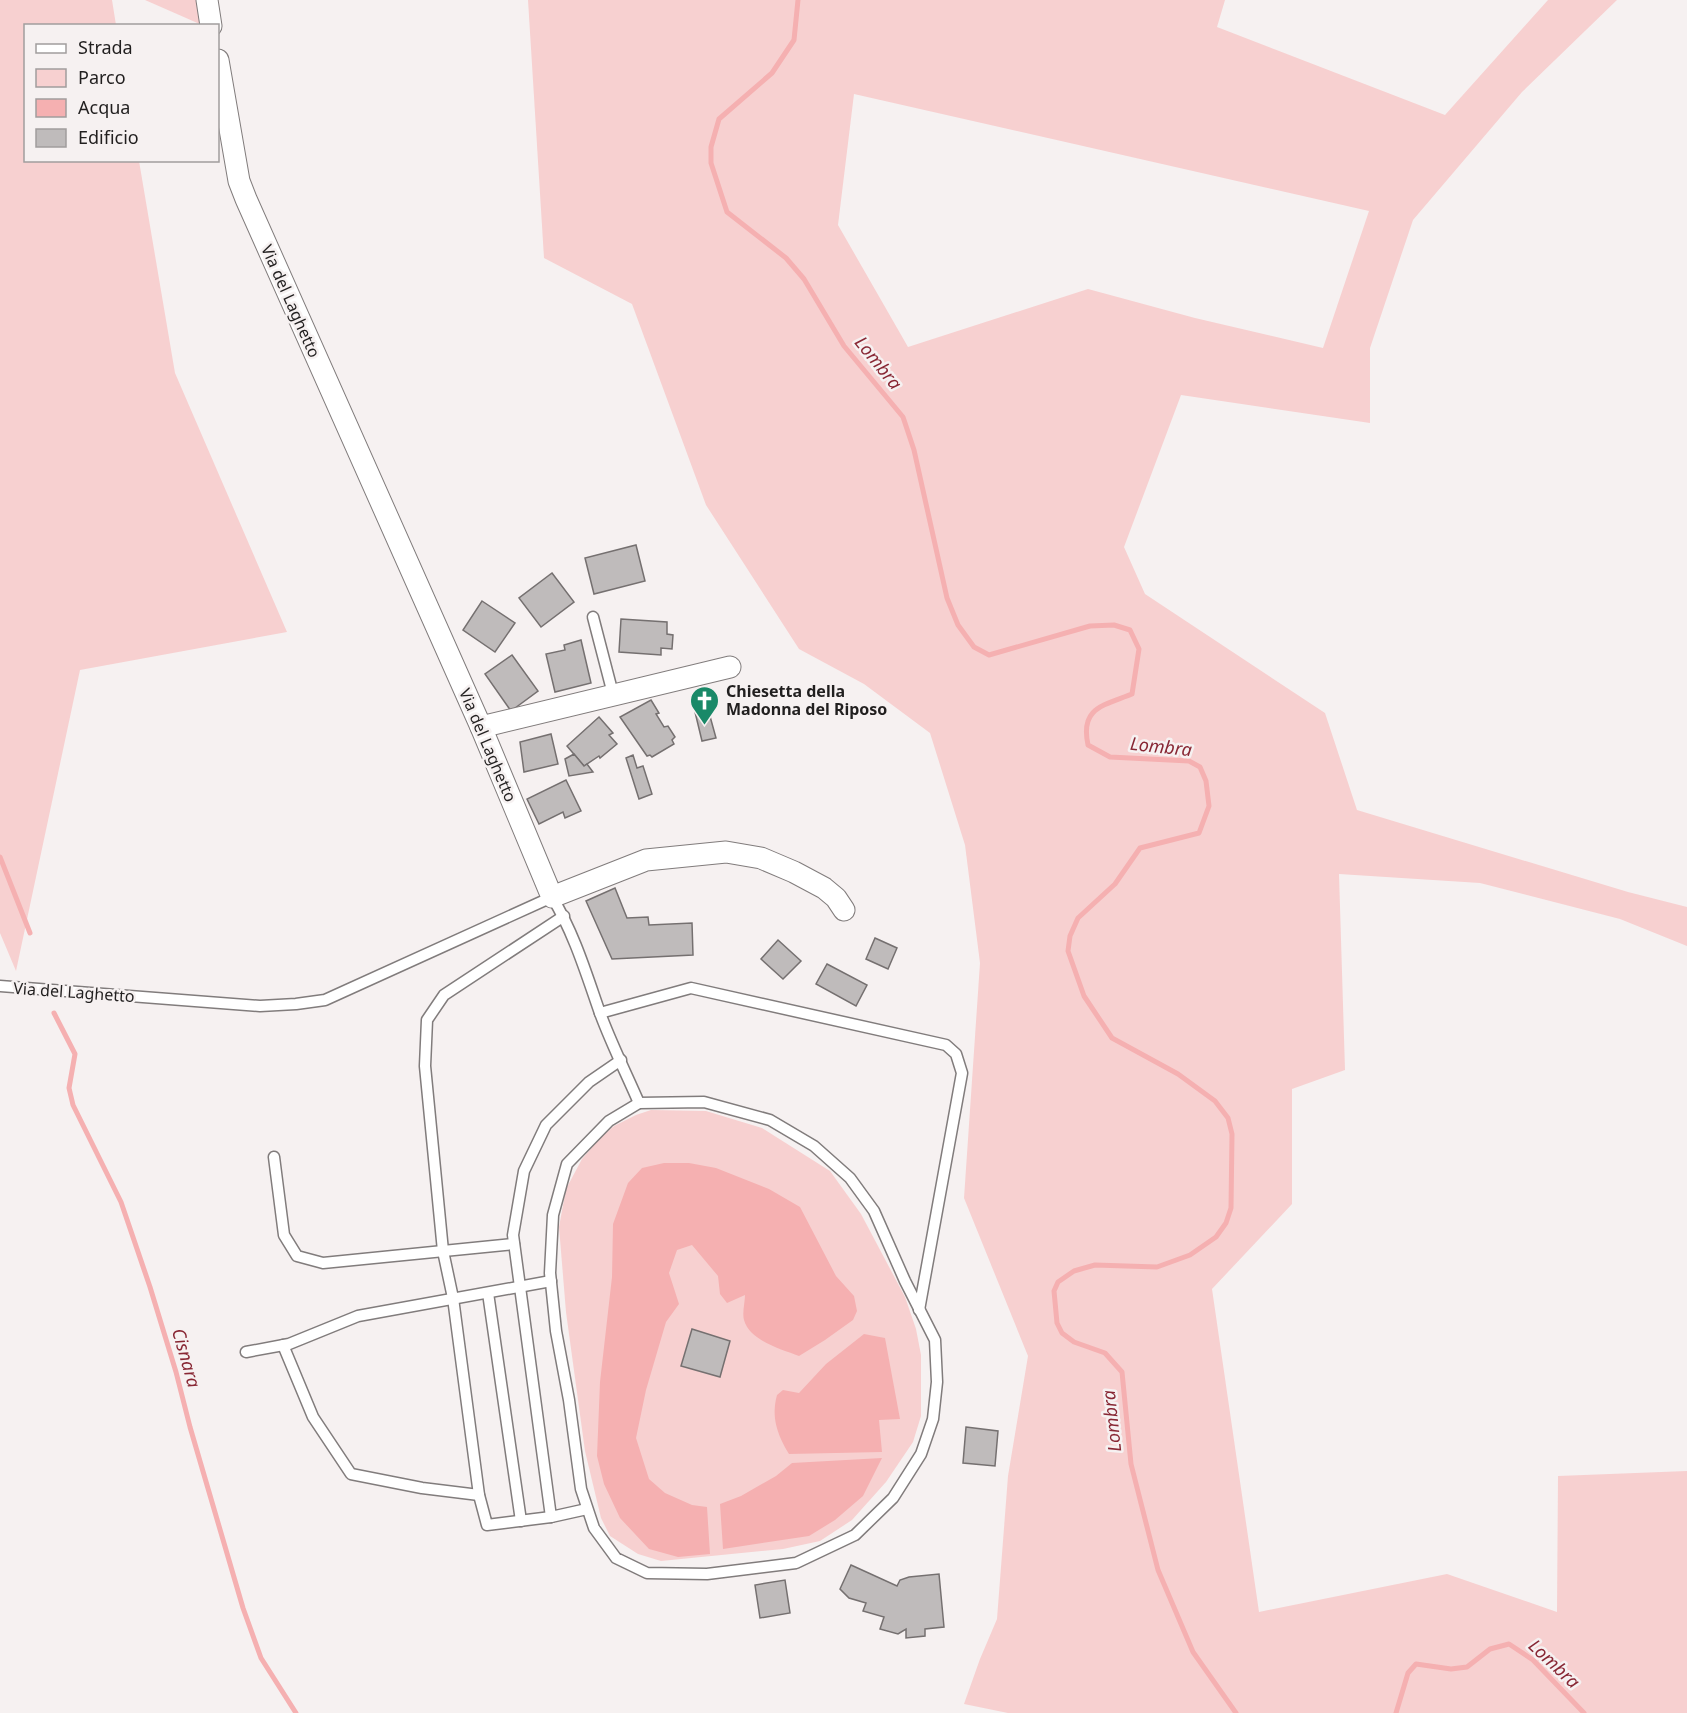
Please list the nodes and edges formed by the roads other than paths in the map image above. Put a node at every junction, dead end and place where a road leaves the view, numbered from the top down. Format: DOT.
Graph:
graph roads {
  1 [pos="207,0"];
  2 [pos="211,24"];
  3 [pos="219,66"];
  4 [pos="593,617"];
  5 [pos="730,667"];
  6 [pos="613,694"];
  7 [pos="481,727"];
  8 [pos="552,897"];
  9 [pos="844,910"];
  10 [pos="564,916"];
  11 [pos="0,986"];
  12 [pos="600,1013"];
  13 [pos="621,1060"];
  14 [pos="639,1103"];
  15 [pos="274,1157"];
  16 [pos="514,1244"];
  17 [pos="443,1251"];
  18 [pos="551,1281"];
  19 [pos="520,1287"];
  20 [pos="488,1293"];
  21 [pos="453,1298"];
  22 [pos="920,1310"];
  23 [pos="283,1345"];
  24 [pos="246,1352"];
  25 [pos="479,1495"];
  26 [pos="587,1509"];
  27 [pos="551,1518"];
  28 [pos="521,1521"];
  1 -- 2 [label="street"];
  3 -- 7 [label="street, Via del Laghetto"];
  4 -- 6 [label="lane"];
  5 -- 6 [label="street"];
  6 -- 7 [label="street"];
  7 -- 8 [label="street, Via del Laghetto"];
  8 -- 9 [label="street"];
  8 -- 10 [label="lane"];
  8 -- 11 [label="lane, Via del Laghetto"];
  10 -- 12 [label="lane"];
  10 -- 17 [label="lane"];
  12 -- 13 [label="lane"];
  12 -- 22 [label="lane"];
  13 -- 14 [label="lane"];
  13 -- 16 [label="lane"];
  14 -- 18 [label="lane"];
  14 -- 22 [label="lane"];
  15 -- 17 [label="lane"];
  16 -- 17 [label="lane"];
  16 -- 19 [label="lane"];
  17 -- 21 [label="lane"];
  18 -- 19 [label="lane"];
  18 -- 26 [label="lane"];
  19 -- 20 [label="lane"];
  19 -- 27 [label="lane"];
  20 -- 21 [label="lane"];
  20 -- 28 [label="lane"];
  21 -- 23 [label="lane"];
  21 -- 25 [label="lane"];
  22 -- 26 [label="lane"];
  23 -- 24 [label="lane"];
  23 -- 25 [label="lane"];
  25 -- 28 [label="lane"];
  26 -- 27 [label="lane"];
  27 -- 28 [label="lane"];
}
